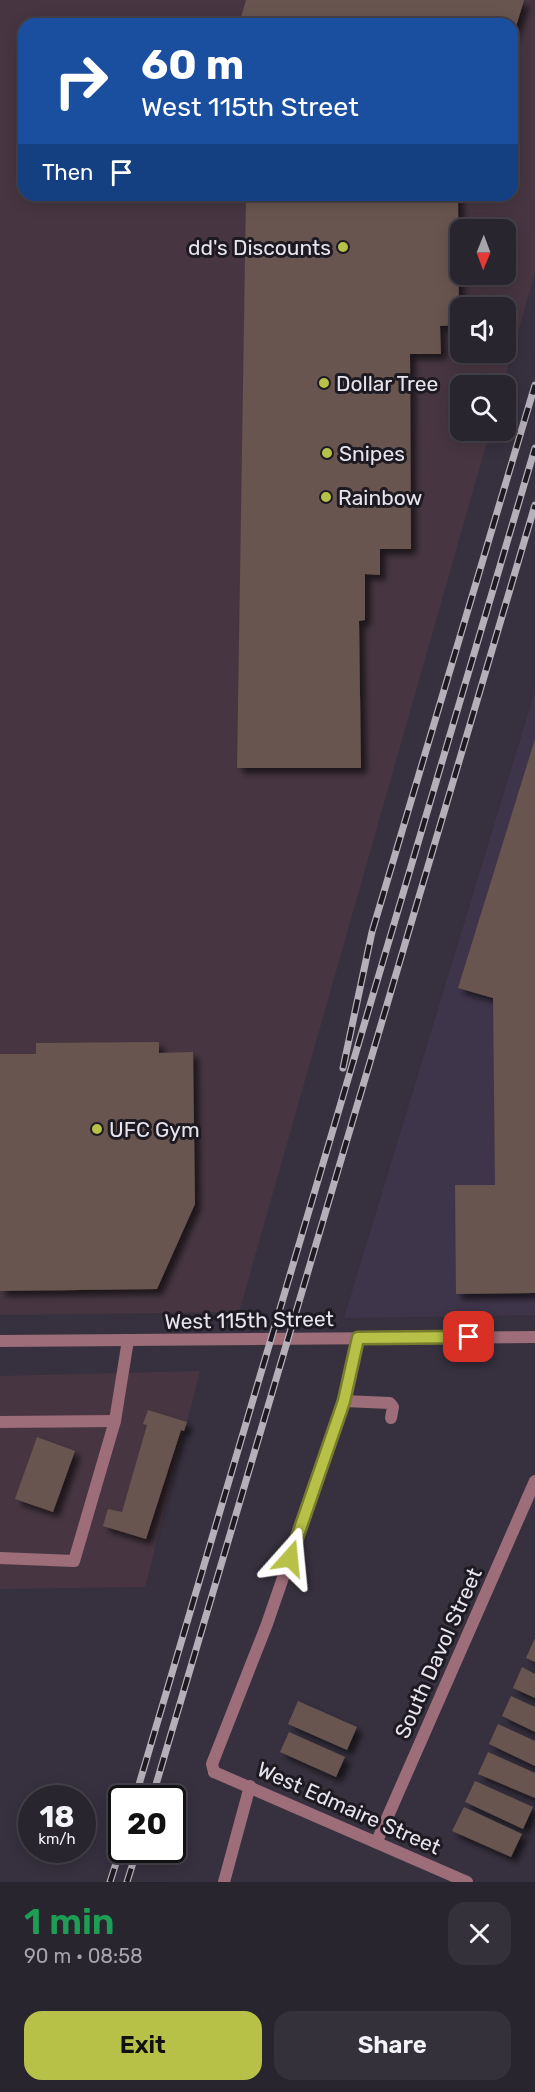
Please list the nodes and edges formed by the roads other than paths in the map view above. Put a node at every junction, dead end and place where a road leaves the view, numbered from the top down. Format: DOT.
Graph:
graph roads {
  1 [pos="535,1337"];
  2 [pos="358,1338"];
  3 [pos="128,1340"];
  4 [pos="0,1341"];
  5 [pos="344,1401"];
  6 [pos="391,1418"];
  7 [pos="115,1421"];
  8 [pos="0,1422"];
  9 [pos="535,1481"];
  10 [pos="0,1558"];
  11 [pos="250,1786"];
  12 [pos="377,1841"];
  13 [pos="224,1882"];
  14 [pos="467,1882"];
  1 -- 2 [label="street, West 115th Street"];
  2 -- 3 [label="street, West 115th Street"];
  2 -- 5 [label="street"];
  3 -- 4 [label="street, West 115th Street"];
  3 -- 7 [label="street"];
  5 -- 6 [label="street"];
  5 -- 11 [label="street, West Edmaire Street"];
  7 -- 8 [label="street"];
  7 -- 10 [label="street"];
  9 -- 12 [label="street, South Davol Street"];
  11 -- 12 [label="street, West Edmaire Street"];
  11 -- 13 [label="street"];
  12 -- 14 [label="street, West Edmaire Street"];
}
